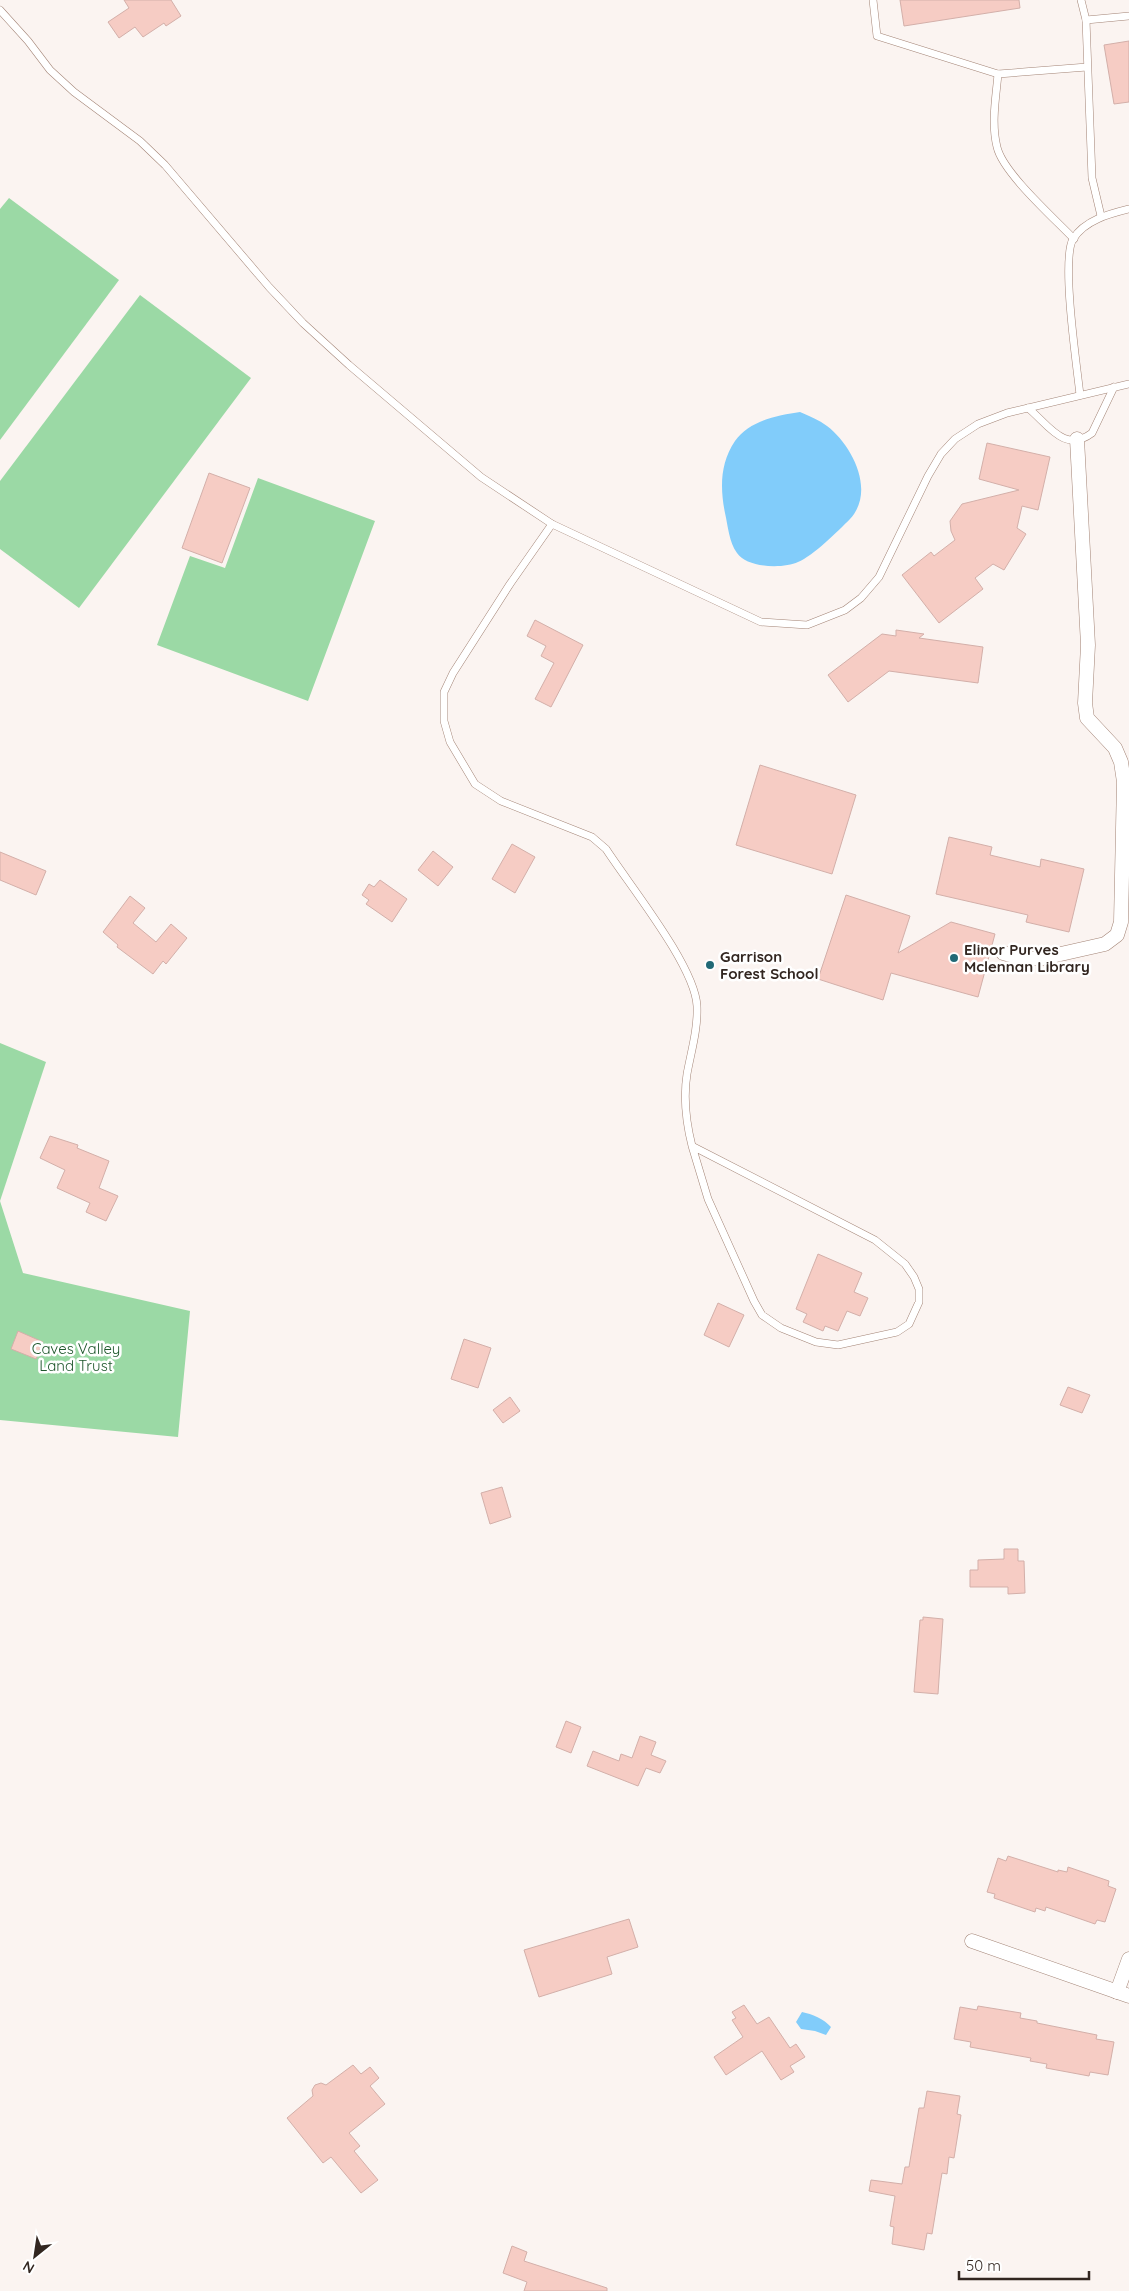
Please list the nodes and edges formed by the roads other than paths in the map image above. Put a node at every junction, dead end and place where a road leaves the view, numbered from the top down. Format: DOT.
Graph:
graph roads {
  1 [pos="873,0"];
  2 [pos="1082,0"];
  3 [pos="0,10"];
  4 [pos="1129,16"];
  5 [pos="1086,20"];
  6 [pos="1087,66"];
  7 [pos="998,74"];
  8 [pos="1129,209"];
  9 [pos="1101,216"];
  10 [pos="1074,239"];
  11 [pos="1129,384"];
  12 [pos="1114,387"];
  13 [pos="1080,395"];
  14 [pos="1028,408"];
  15 [pos="1077,440"];
  16 [pos="552,524"];
  17 [pos="1002,953"];
  18 [pos="692,1146"];
  19 [pos="972,1941"];
  20 [pos="1129,1959"];
  21 [pos="1123,1994"];
  1 -- 7 [label="lane"];
  2 -- 5 [label="lane"];
  3 -- 16 [label="lane"];
  4 -- 5 [label="lane"];
  5 -- 6 [label="lane"];
  6 -- 7 [label="lane"];
  6 -- 9 [label="lane"];
  7 -- 10 [label="lane"];
  8 -- 9 [label="lane"];
  9 -- 10 [label="lane"];
  10 -- 13 [label="lane"];
  11 -- 12 [label="lane"];
  12 -- 13 [label="lane"];
  12 -- 15 [label="lane"];
  13 -- 14 [label="lane"];
  14 -- 15 [label="lane"];
  14 -- 16 [label="lane"];
  15 -- 17 [label="street"];
  16 -- 18 [label="lane"];
  18 -- 18 [label="lane"];
  19 -- 21 [label="street"];
  20 -- 21 [label="street"];
}
